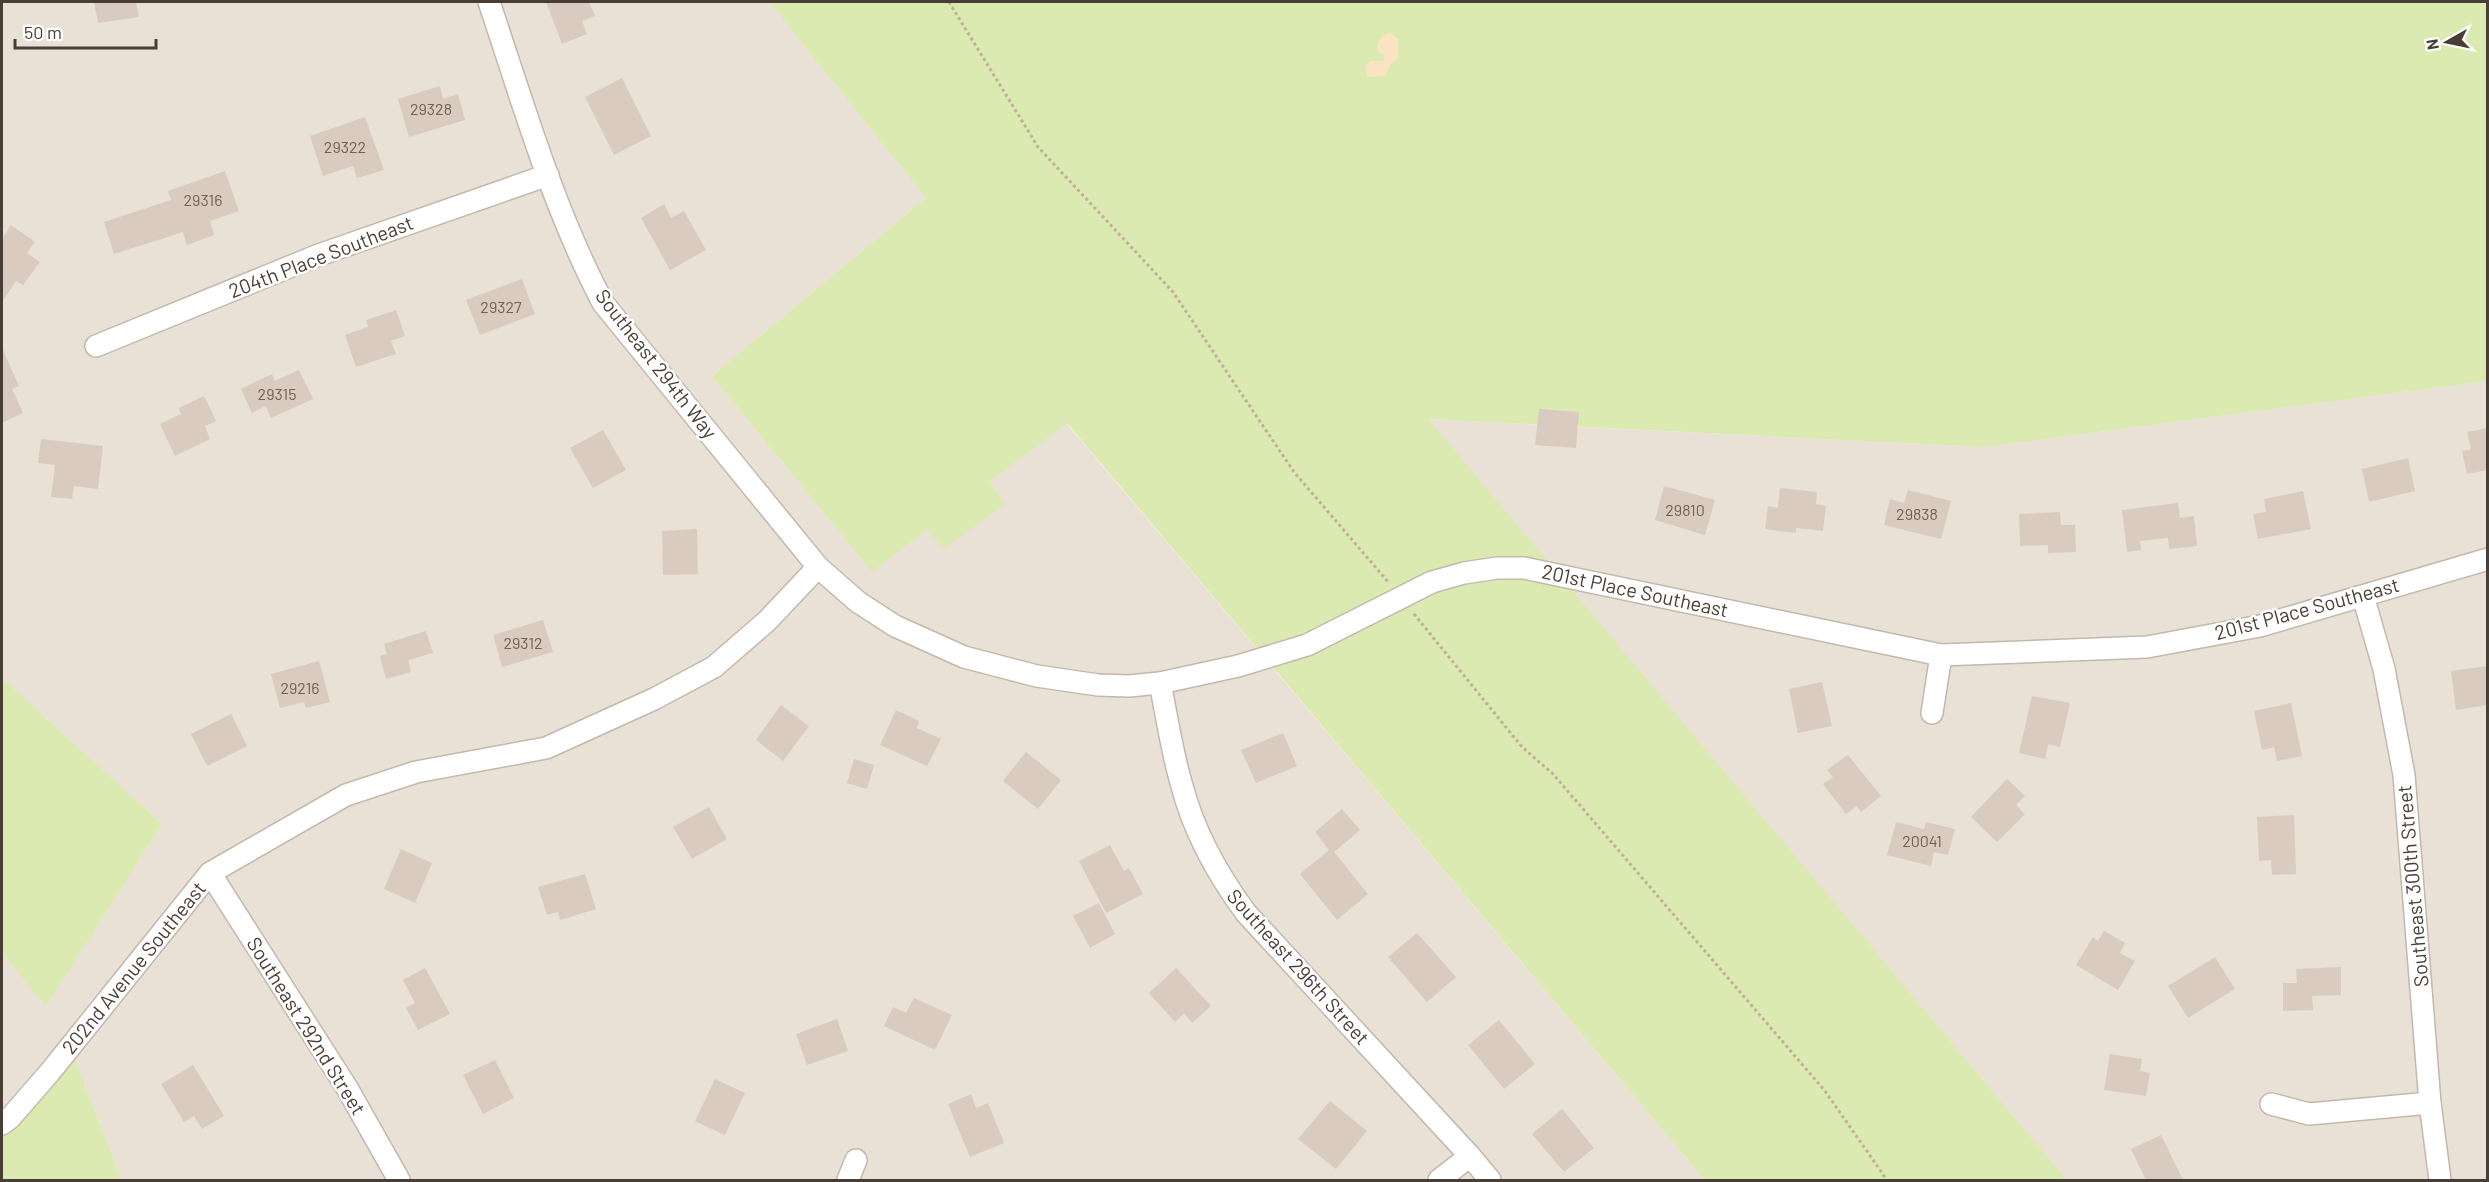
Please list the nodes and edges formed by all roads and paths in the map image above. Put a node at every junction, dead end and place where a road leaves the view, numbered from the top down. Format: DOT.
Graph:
graph roads {
  1 [pos="489,2"];
  2 [pos="949,2"];
  3 [pos="548,175"];
  4 [pos="96,345"];
  5 [pos="2487,559"];
  6 [pos="818,567"];
  7 [pos="2362,596"];
  8 [pos="1401,597"];
  9 [pos="1941,655"];
  10 [pos="1160,683"];
  11 [pos="1932,713"];
  12 [pos="210,873"];
  13 [pos="2430,1103"];
  14 [pos="2271,1104"];
  15 [pos="2,1124"];
  16 [pos="1470,1156"];
  17 [pos="856,1160"];
  18 [pos="399,1180"];
  19 [pos="848,1180"];
  20 [pos="1439,1180"];
  21 [pos="1490,1180"];
  22 [pos="1887,1180"];
  23 [pos="2440,1180"];
  1 -- 3 [label="street, Southeast 294th Way"];
  2 -- 8 [label="path"];
  3 -- 4 [label="street, 204th Place Southeast"];
  3 -- 6 [label="street, Southeast 294th Way"];
  5 -- 7 [label="street, 201st Place Southeast"];
  6 -- 10 [label="street, 201st Place Southeast"];
  6 -- 12 [label="street, 202nd Avenue Southeast"];
  7 -- 9 [label="street, 201st Place Southeast"];
  7 -- 13 [label="street, Southeast 300th Street"];
  8 -- 9 [label="street, 201st Place Southeast"];
  8 -- 10 [label="street, 201st Place Southeast"];
  8 -- 22 [label="path"];
  9 -- 11 [label="street"];
  10 -- 16 [label="street, Southeast 296th Street"];
  12 -- 15 [label="street, 202nd Avenue Southeast"];
  12 -- 18 [label="street, Southeast 292nd Street"];
  13 -- 14 [label="street"];
  13 -- 23 [label="street, Southeast 300th Street"];
  16 -- 20 [label="street"];
  16 -- 21 [label="street, Southeast 296th Street"];
  17 -- 19 [label="street"];
}
